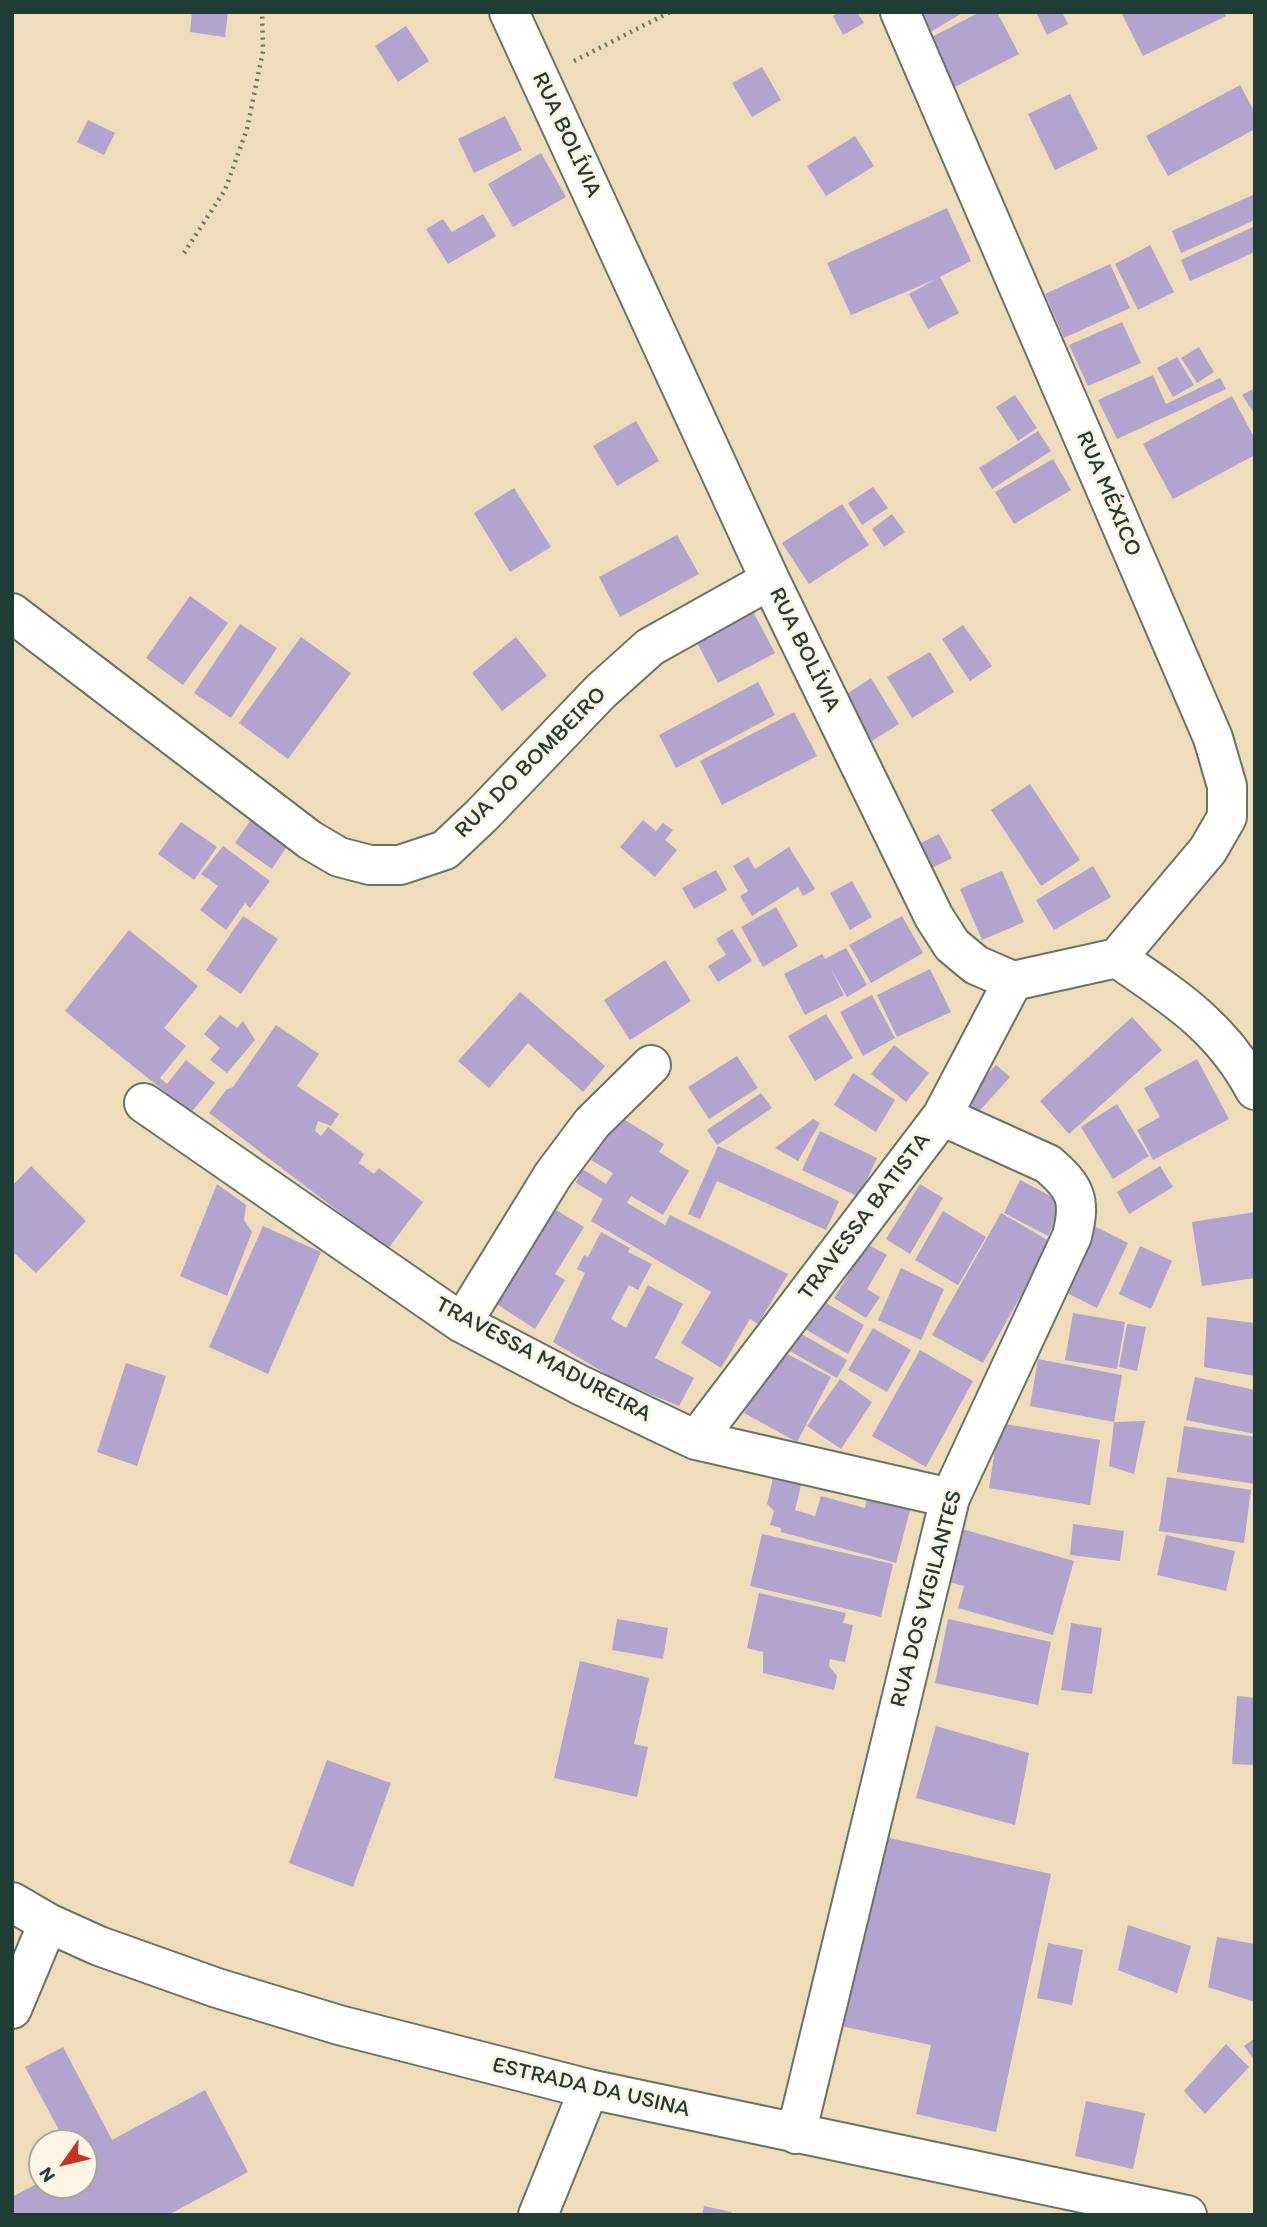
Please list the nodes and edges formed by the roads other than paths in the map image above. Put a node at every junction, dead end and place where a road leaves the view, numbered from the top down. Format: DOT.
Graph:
graph roads {
  1 [pos="509,12"];
  2 [pos="900,12"];
  3 [pos="770,580"];
  4 [pos="12,612"];
  5 [pos="1117,958"];
  6 [pos="1013,981"];
  7 [pos="651,1065"];
  8 [pos="1255,1090"];
  9 [pos="144,1103"];
  10 [pos="942,1116"];
  11 [pos="462,1323"];
  12 [pos="696,1440"];
  13 [pos="950,1498"];
  14 [pos="12,1902"];
  15 [pos="48,1923"];
  16 [pos="12,2009"];
  17 [pos="589,2089"];
  18 [pos="796,2134"];
  19 [pos="538,2215"];
  20 [pos="1187,2215"];
  1 -- 3 [label="street, RUA BOLÍVIA"];
  2 -- 5 [label="street, RUA MÉXICO"];
  3 -- 4 [label="street, RUA DO BOMBEIRO"];
  3 -- 6 [label="street, RUA BOLÍVIA"];
  5 -- 6 [label="street"];
  5 -- 8 [label="street"];
  6 -- 10 [label="street, TRAVESSA BATISTA"];
  7 -- 11 [label="street"];
  9 -- 11 [label="street, TRAVESSA MADUREIRA"];
  10 -- 12 [label="street, TRAVESSA BATISTA"];
  10 -- 13 [label="street, RUA DOS VIGILANTES"];
  11 -- 12 [label="street, TRAVESSA MADUREIRA"];
  12 -- 13 [label="street, TRAVESSA MADUREIRA"];
  13 -- 18 [label="street, RUA DOS VIGILANTES"];
  14 -- 15 [label="street, ESTRADA DA USINA"];
  15 -- 16 [label="street"];
  15 -- 17 [label="street, ESTRADA DA USINA"];
  17 -- 18 [label="street, ESTRADA DA USINA"];
  17 -- 19 [label="street"];
  18 -- 20 [label="street, ESTRADA DA USINA"];
}
